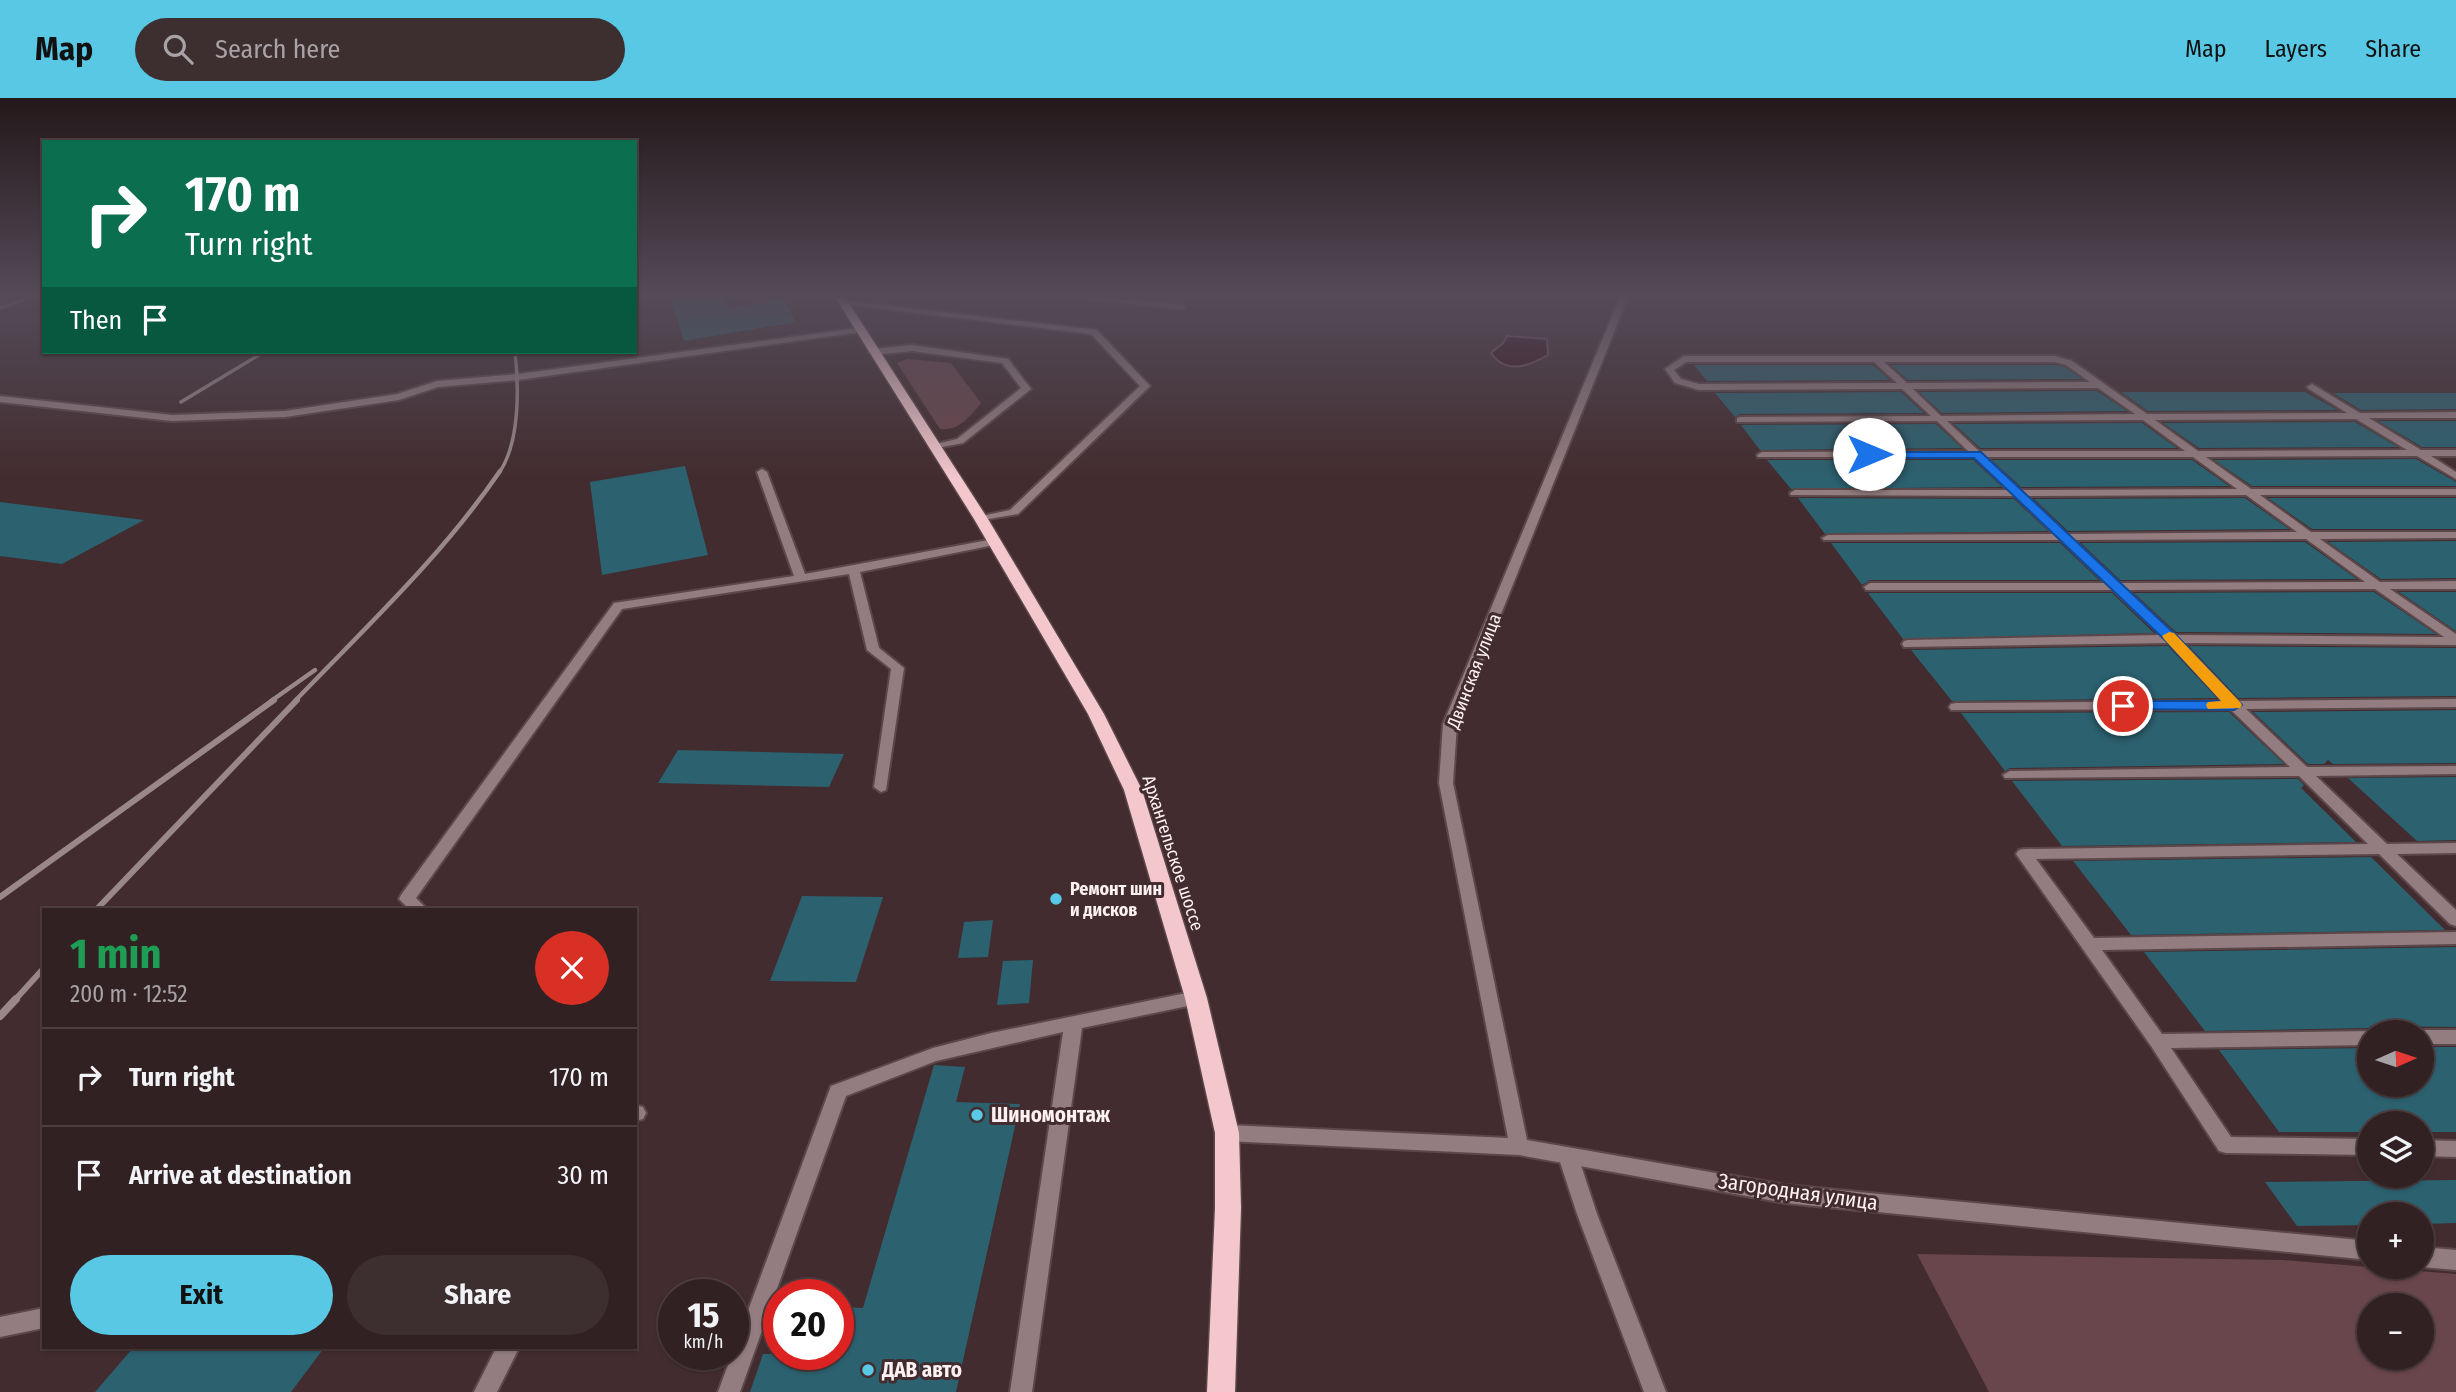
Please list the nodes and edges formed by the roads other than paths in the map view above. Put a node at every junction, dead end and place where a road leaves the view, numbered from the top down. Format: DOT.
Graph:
graph roads {
  1 [pos="612,357"];
  2 [pos="877,357"];
  3 [pos="979,357"];
  4 [pos="1118,357"];
  5 [pos="1599,357"];
  6 [pos="1876,359"];
  7 [pos="2101,385"];
  8 [pos="1905,386"];
  9 [pos="2312,387"];
  10 [pos="0,399"];
  11 [pos="2456,415"];
  12 [pos="2357,416"];
  13 [pos="1940,418"];
  14 [pos="2150,419"];
  15 [pos="1740,420"];
  16 [pos="935,447"];
  17 [pos="2456,453"];
  18 [pos="1977,454"];
  19 [pos="2418,454"];
  20 [pos="1762,455"];
  21 [pos="2198,455"];
  22 [pos="762,472"];
  23 [pos="2456,476"];
  24 [pos="2249,491"];
  25 [pos="2017,492"];
  26 [pos="2456,492"];
  27 [pos="1795,494"];
  28 [pos="981,519"];
  29 [pos="2456,535"];
  30 [pos="2309,536"];
  31 [pos="1828,538"];
  32 [pos="2064,538"];
  33 [pos="994,542"];
  34 [pos="854,570"];
  35 [pos="801,578"];
  36 [pos="2112,584"];
  37 [pos="2456,584"];
  38 [pos="2375,585"];
  39 [pos="1870,587"];
  40 [pos="2172,639"];
  41 [pos="2456,641"];
  42 [pos="1908,644"];
  43 [pos="2456,703"];
  44 [pos="2234,705"];
  45 [pos="1956,707"];
  46 [pos="2456,770"];
  47 [pos="2303,772"];
  48 [pos="2010,775"];
  49 [pos="881,787"];
  50 [pos="2379,848"];
  51 [pos="2456,848"];
  52 [pos="418,908"];
  53 [pos="2456,920"];
  54 [pos="2456,938"];
  55 [pos="2089,944"];
  56 [pos="1196,998"];
  57 [pos="1073,1026"];
  58 [pos="2434,1037"];
  59 [pos="2456,1037"];
  60 [pos="2357,1038"];
  61 [pos="2157,1041"];
  62 [pos="1227,1133"];
  63 [pos="1519,1147"];
  64 [pos="2357,1147"];
  65 [pos="2434,1148"];
  66 [pos="2456,1149"];
  67 [pos="1568,1156"];
  68 [pos="2357,1250"];
  69 [pos="2434,1257"];
  70 [pos="2456,1260"];
  71 [pos="42,1318"];
  72 [pos="0,1327"];
  73 [pos="507,1349"];
  74 [pos="485,1392"];
  75 [pos="729,1392"];
  76 [pos="1021,1392"];
  77 [pos="1222,1392"];
  78 [pos="1655,1392"];
  1 -- 10 [label="street"];
  2 -- 16 [label="main road, Архангельское шоссе"];
  3 -- 16 [label="street"];
  4 -- 28 [label="street"];
  5 -- 63 [label="street, Двинская улица"];
  6 -- 7 [label="street"];
  6 -- 8 [label="street"];
  6 -- 8 [label="street"];
  7 -- 8 [label="street"];
  7 -- 14 [label="street"];
  8 -- 13 [label="street"];
  9 -- 12 [label="street"];
  11 -- 12 [label="street"];
  12 -- 14 [label="street"];
  12 -- 19 [label="street"];
  13 -- 14 [label="street"];
  13 -- 15 [label="street"];
  13 -- 18 [label="street"];
  14 -- 21 [label="street"];
  16 -- 28 [label="main road, Архангельское шоссе"];
  17 -- 19 [label="street"];
  18 -- 20 [label="street"];
  18 -- 21 [label="street"];
  18 -- 25 [label="street"];
  19 -- 21 [label="street"];
  19 -- 23 [label="street"];
  21 -- 24 [label="street"];
  22 -- 35 [label="street"];
  24 -- 25 [label="street"];
  24 -- 26 [label="street"];
  24 -- 30 [label="street"];
  25 -- 27 [label="street"];
  25 -- 32 [label="street"];
  28 -- 33 [label="main road, Архангельское шоссе"];
  29 -- 30 [label="street"];
  30 -- 32 [label="street"];
  30 -- 38 [label="street"];
  31 -- 32 [label="street"];
  32 -- 36 [label="street"];
  33 -- 34 [label="street"];
  33 -- 56 [label="main road, Архангельское шоссе"];
  34 -- 35 [label="street"];
  34 -- 49 [label="street"];
  35 -- 52 [label="street"];
  36 -- 38 [label="street"];
  36 -- 39 [label="street"];
  36 -- 40 [label="street"];
  37 -- 38 [label="street"];
  38 -- 41 [label="street"];
  40 -- 41 [label="street"];
  40 -- 42 [label="street"];
  40 -- 44 [label="street"];
  43 -- 44 [label="street"];
  44 -- 45 [label="street"];
  44 -- 47 [label="street"];
  46 -- 47 [label="street"];
  47 -- 48 [label="street"];
  47 -- 50 [label="street"];
  50 -- 51 [label="street"];
  50 -- 53 [label="street"];
  50 -- 55 [label="street"];
  54 -- 55 [label="street"];
  55 -- 61 [label="street"];
  56 -- 57 [label="street"];
  56 -- 62 [label="main road, Архангельское шоссе"];
  57 -- 75 [label="street"];
  57 -- 76 [label="street"];
  58 -- 59 [label="street"];
  60 -- 61 [label="street"];
  61 -- 64 [label="street"];
  62 -- 63 [label="street, Загородная улица"];
  62 -- 77 [label="main road, Архангельское шоссе"];
  63 -- 67 [label="street, Загородная улица"];
  65 -- 66 [label="street"];
  67 -- 68 [label="street, Загородная улица"];
  67 -- 78 [label="street"];
  69 -- 70 [label="street"];
  71 -- 72 [label="street"];
  73 -- 74 [label="street"];
}
